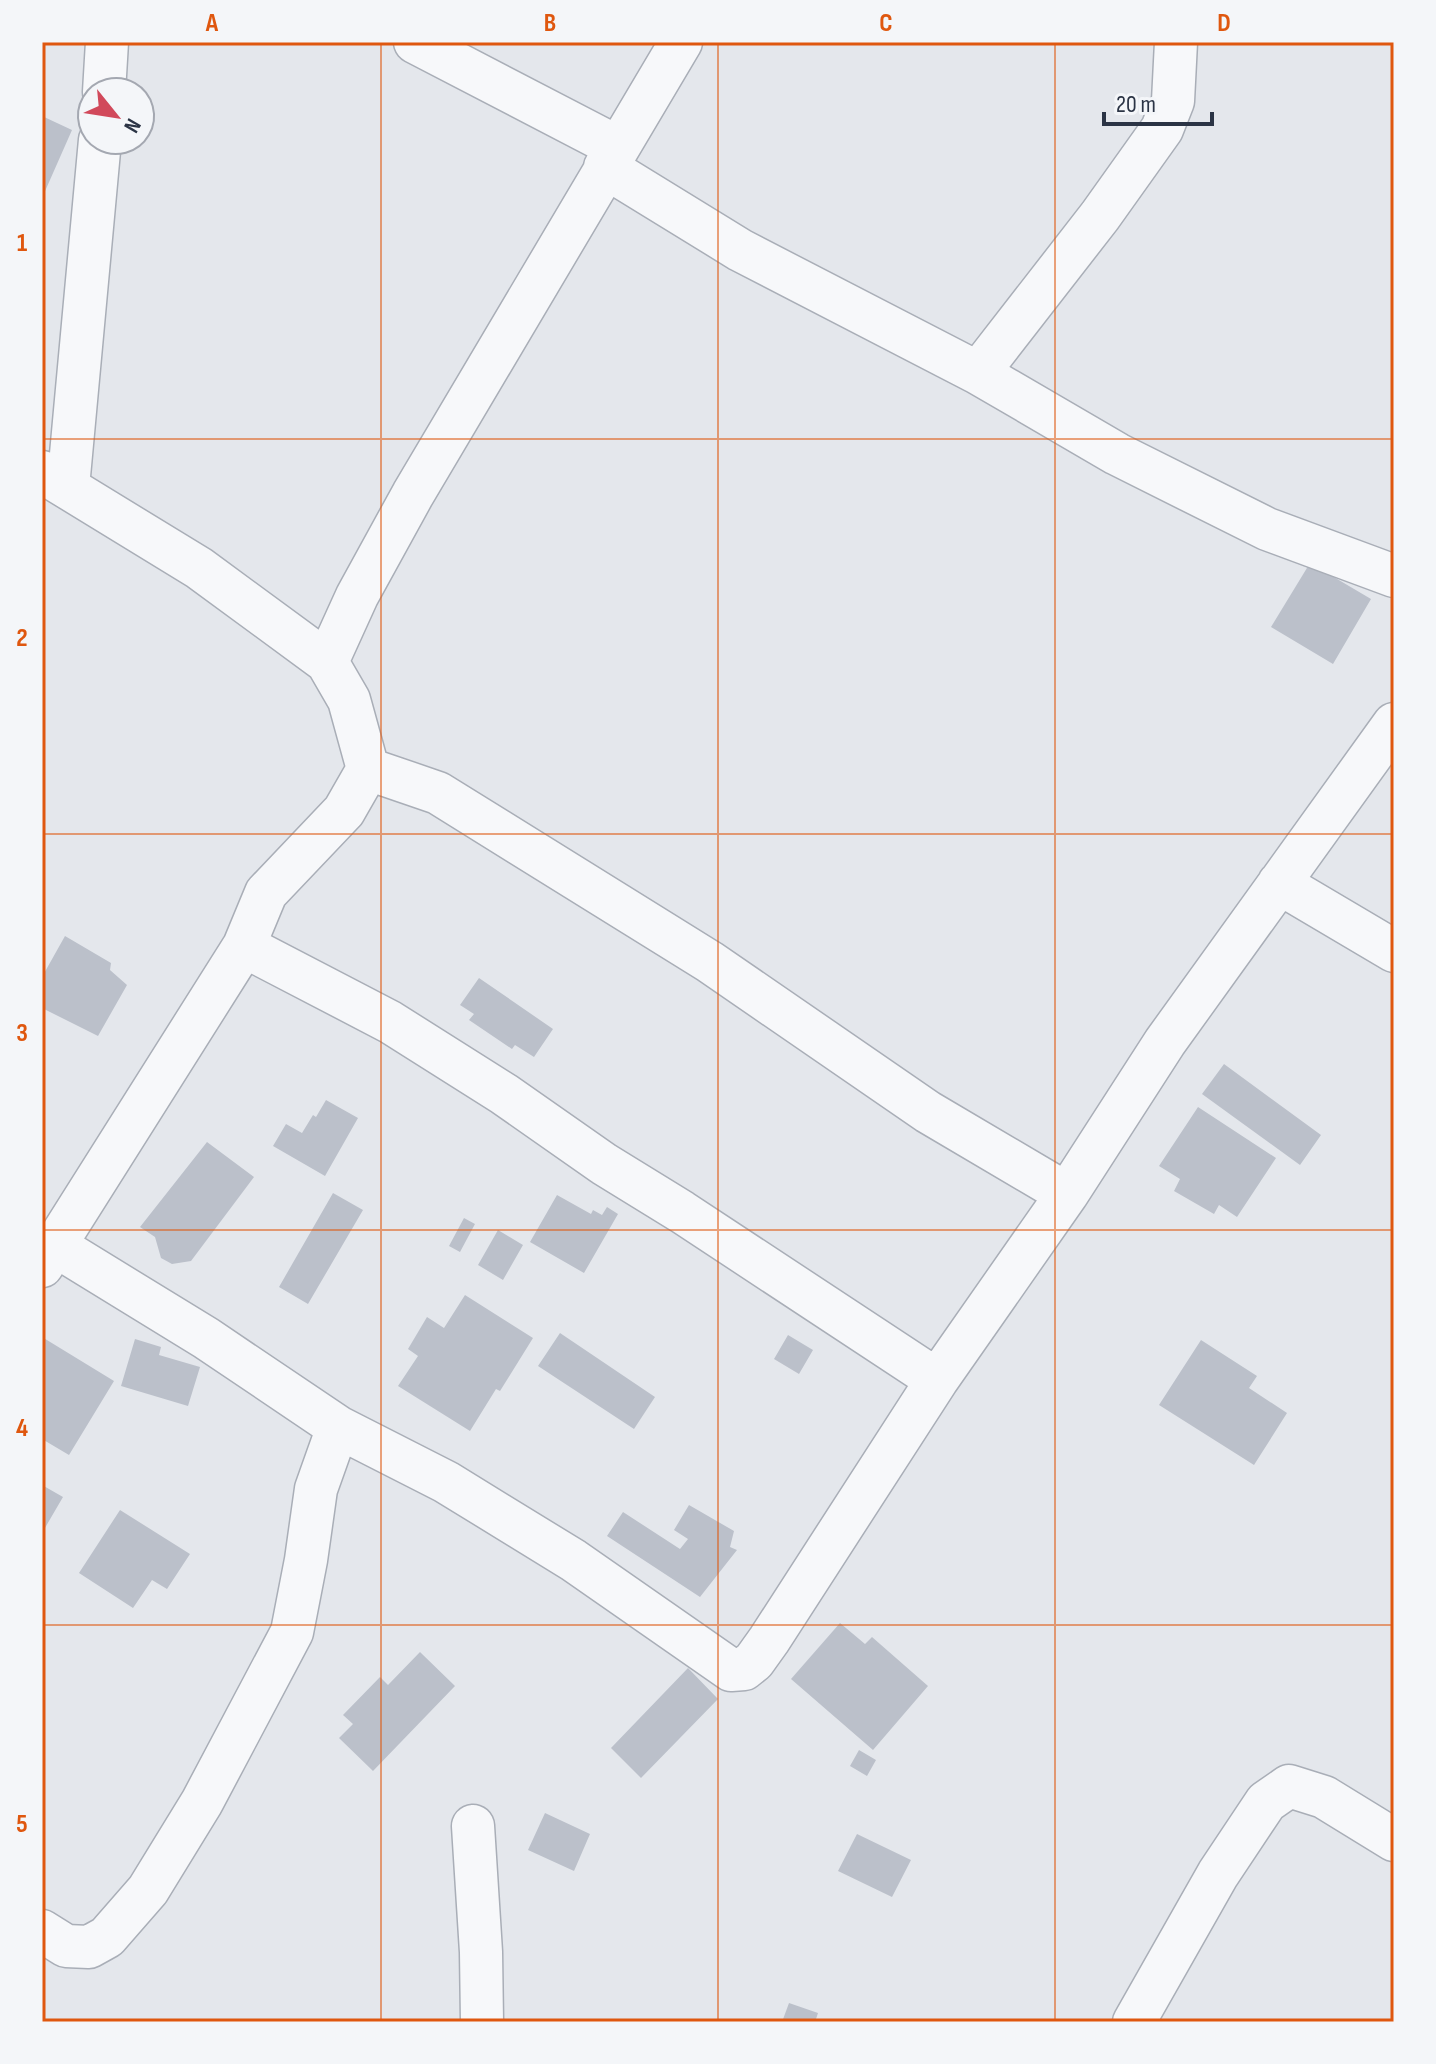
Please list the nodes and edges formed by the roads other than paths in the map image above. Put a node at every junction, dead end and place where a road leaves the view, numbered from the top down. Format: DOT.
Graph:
graph roads {
  1 [pos="107,42"];
  2 [pos="415,42"];
  3 [pos="681,42"];
  4 [pos="1176,42"];
  5 [pos="105,76"];
  6 [pos="98,156"];
  7 [pos="611,157"];
  8 [pos="978,373"];
  9 [pos="55,480"];
  10 [pos="1394,576"];
  11 [pos="327,662"];
  12 [pos="1394,724"];
  13 [pos="368,769"];
  14 [pos="1279,883"];
  15 [pos="244,946"];
  16 [pos="1394,951"];
  17 [pos="1067,1194"];
  18 [pos="49,1256"];
  19 [pos="937,1380"];
  20 [pos="338,1427"];
  21 [pos="473,1826"];
  22 [pos="1394,1840"];
  23 [pos="42,1931"];
  24 [pos="482,2022"];
  25 [pos="1134,2022"];
  1 -- 5 [label="street"];
  2 -- 7 [label="street"];
  3 -- 7 [label="street"];
  4 -- 8 [label="street"];
  6 -- 9 [label="street"];
  7 -- 8 [label="street"];
  7 -- 11 [label="street"];
  8 -- 10 [label="street"];
  9 -- 11 [label="street"];
  11 -- 13 [label="street"];
  12 -- 14 [label="street"];
  13 -- 15 [label="street"];
  13 -- 17 [label="street"];
  14 -- 16 [label="street"];
  14 -- 17 [label="street"];
  15 -- 18 [label="street"];
  15 -- 19 [label="street"];
  17 -- 19 [label="street"];
  18 -- 20 [label="street"];
  19 -- 20 [label="street"];
  20 -- 23 [label="street"];
  21 -- 24 [label="street"];
  22 -- 25 [label="street"];
}
